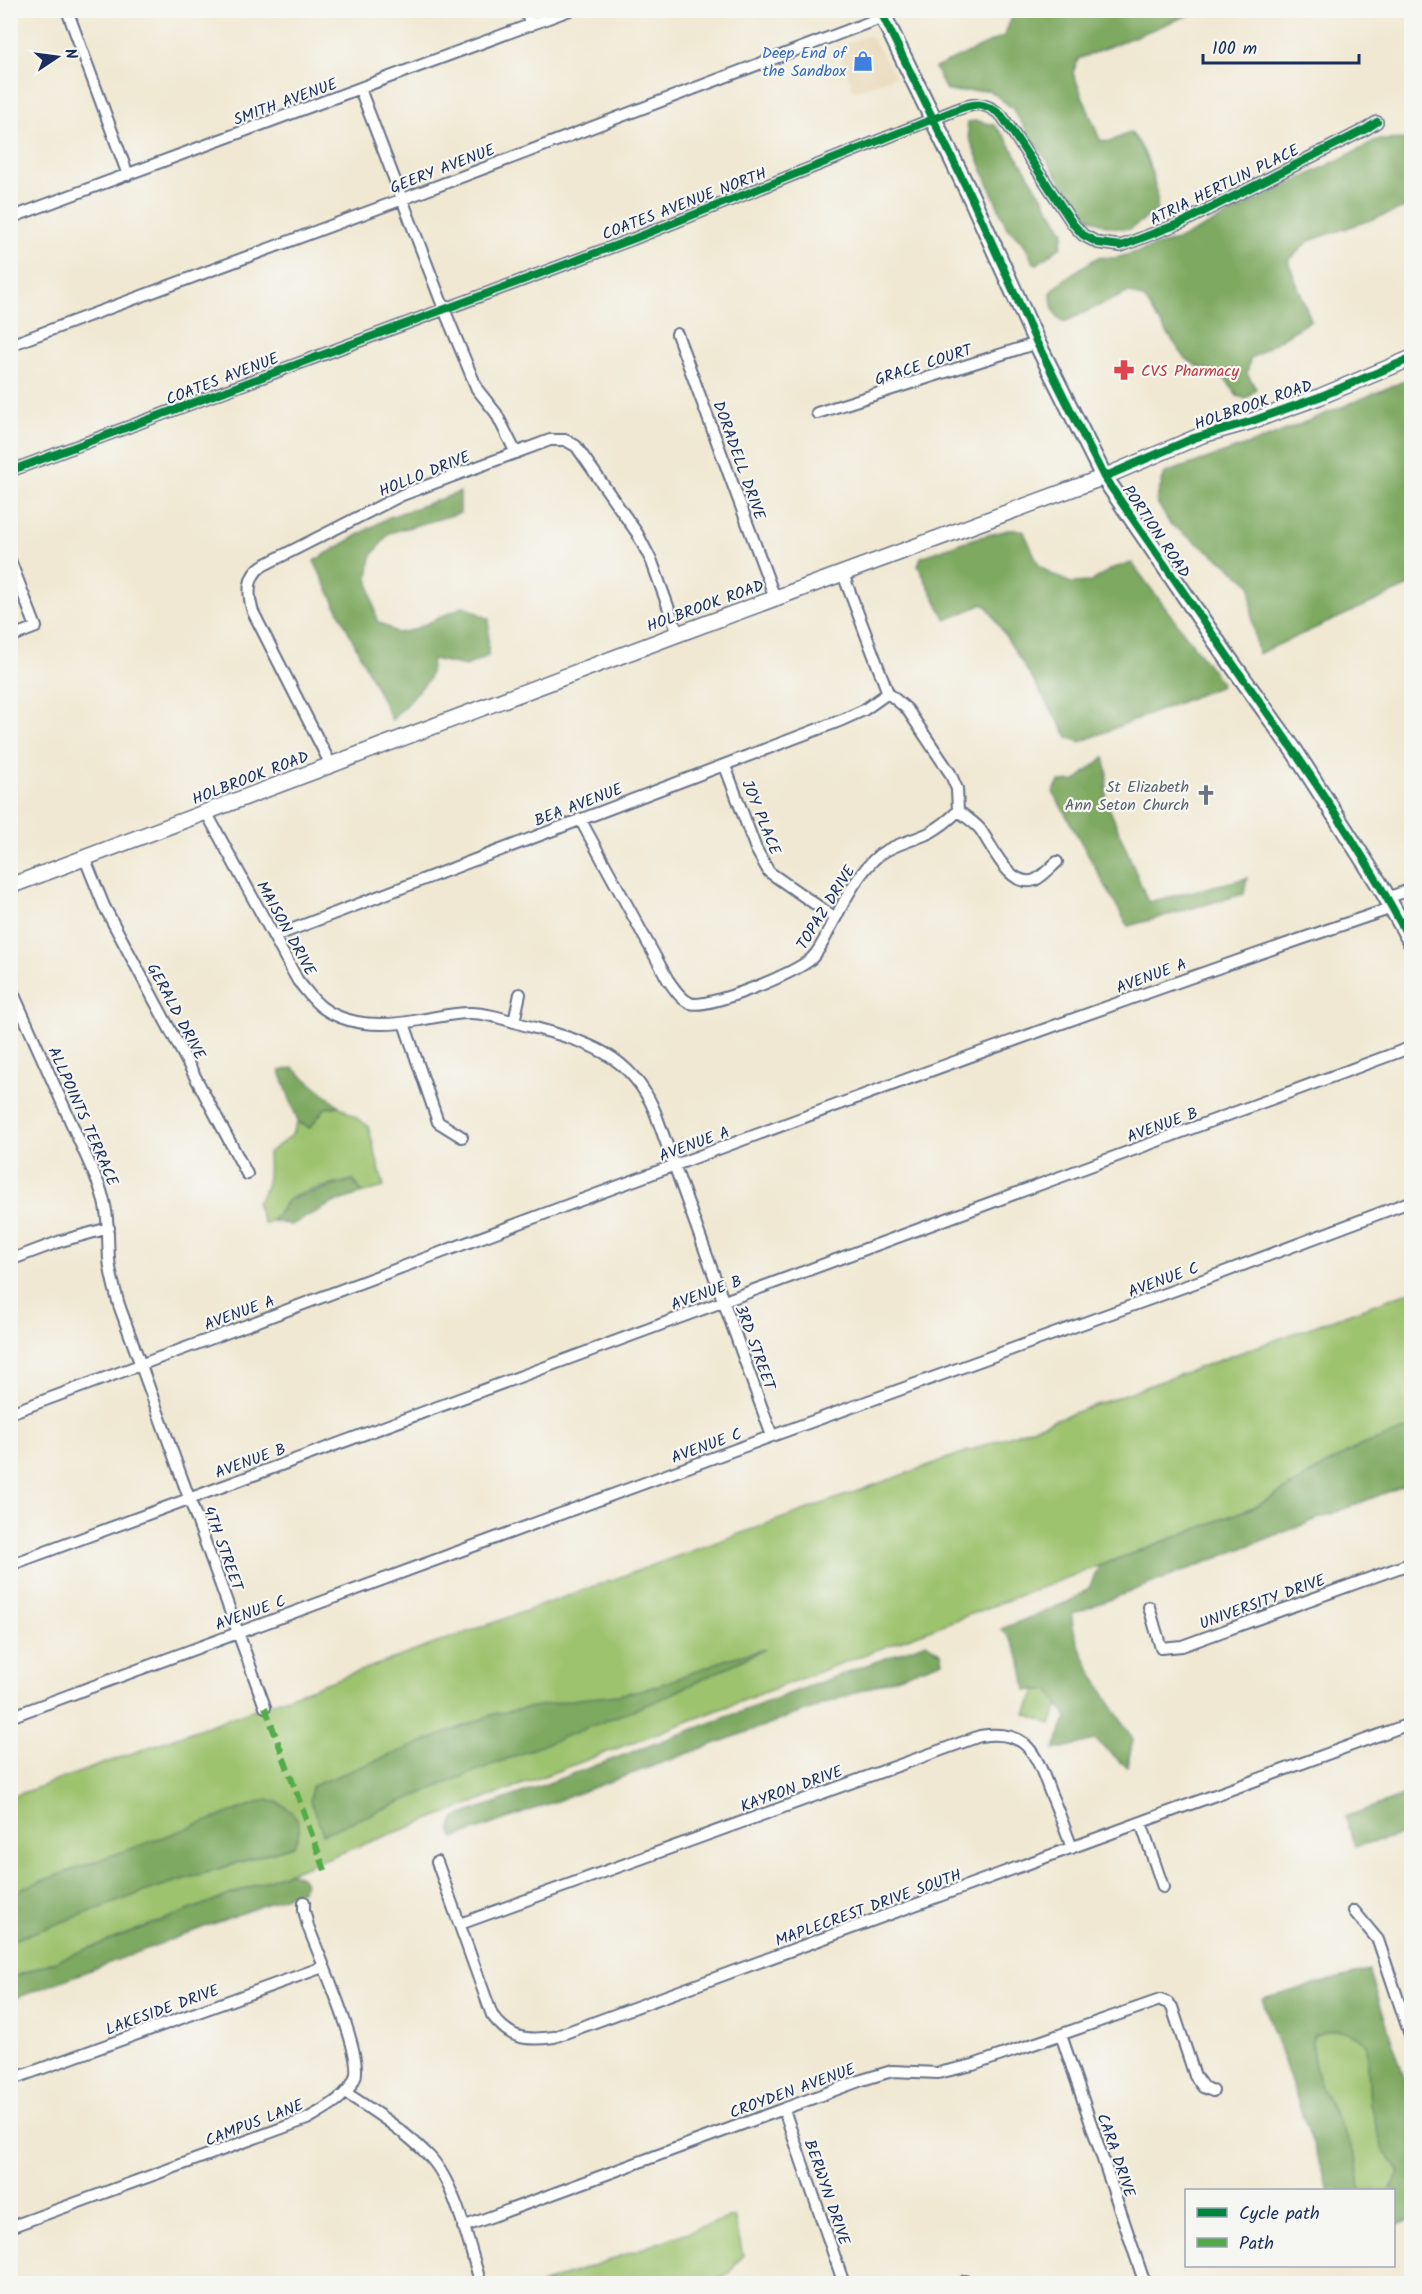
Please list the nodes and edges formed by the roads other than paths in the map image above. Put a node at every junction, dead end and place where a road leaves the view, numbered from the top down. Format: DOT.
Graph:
graph roads {
  1 [pos="67,10"];
  2 [pos="525,10"];
  3 [pos="570,10"];
  4 [pos="882,14"];
  5 [pos="531,25"];
  6 [pos="360,89"];
  7 [pos="933,119"];
  8 [pos="1377,122"];
  9 [pos="128,175"];
  10 [pos="403,199"];
  11 [pos="10,218"];
  12 [pos="444,309"];
  13 [pos="677,334"];
  14 [pos="1037,343"];
  15 [pos="10,345"];
  16 [pos="1412,358"];
  17 [pos="817,413"];
  18 [pos="516,453"];
  19 [pos="10,471"];
  20 [pos="1104,477"];
  21 [pos="10,560"];
  22 [pos="843,574"];
  23 [pos="775,598"];
  24 [pos="678,634"];
  25 [pos="10,637"];
  26 [pos="888,693"];
  27 [pos="331,765"];
  28 [pos="724,765"];
  29 [pos="958,811"];
  30 [pos="206,813"];
  31 [pos="580,819"];
  32 [pos="85,859"];
  33 [pos="1057,862"];
  34 [pos="10,886"];
  35 [pos="1412,889"];
  36 [pos="1389,903"];
  37 [pos="835,918"];
  38 [pos="275,936"];
  39 [pos="1412,943"];
  40 [pos="10,986"];
  41 [pos="520,994"];
  42 [pos="514,1022"];
  43 [pos="404,1023"];
  44 [pos="1412,1047"];
  45 [pos="462,1137"];
  46 [pos="673,1166"];
  47 [pos="247,1174"];
  48 [pos="1412,1201"];
  49 [pos="109,1228"];
  50 [pos="10,1260"];
  51 [pos="724,1301"];
  52 [pos="140,1365"];
  53 [pos="10,1413"];
  54 [pos="772,1436"];
  55 [pos="190,1498"];
  56 [pos="1412,1563"];
  57 [pos="10,1565"];
  58 [pos="1149,1607"];
  59 [pos="238,1632"];
  60 [pos="265,1707"];
  61 [pos="10,1717"];
  62 [pos="1412,1723"];
  63 [pos="1141,1823"];
  64 [pos="1072,1848"];
  65 [pos="437,1862"];
  66 [pos="1163,1887"];
  67 [pos="304,1902"];
  68 [pos="1354,1911"];
  69 [pos="460,1924"];
  70 [pos="323,1967"];
  71 [pos="1061,2035"];
  72 [pos="1412,2041"];
  73 [pos="10,2080"];
  74 [pos="1213,2091"];
  75 [pos="346,2093"];
  76 [pos="784,2110"];
  77 [pos="10,2227"];
  78 [pos="463,2227"];
  79 [pos="482,2283"];
  80 [pos="844,2283"];
  81 [pos="1145,2283"];
  1 -- 9 [label="street"];
  2 -- 5 [label="street"];
  3 -- 5 [label="street, SMITH AVENUE"];
  4 -- 7 [label="main road, PORTION ROAD"];
  4 -- 10 [label="street, GEERY AVENUE"];
  5 -- 6 [label="street, SMITH AVENUE"];
  6 -- 9 [label="street, SMITH AVENUE"];
  6 -- 10 [label="street"];
  7 -- 8 [label="street, ATRIA HERTLIN PLACE"];
  7 -- 12 [label="street, COATES AVENUE NORTH"];
  7 -- 14 [label="main road, PORTION ROAD"];
  9 -- 11 [label="street, SMITH AVENUE"];
  10 -- 12 [label="street"];
  10 -- 15 [label="street, GEERY AVENUE"];
  12 -- 18 [label="street"];
  12 -- 19 [label="street, COATES AVENUE"];
  13 -- 23 [label="street, DORADELL DRIVE"];
  14 -- 17 [label="street, GRACE COURT"];
  14 -- 20 [label="main road, PORTION ROAD"];
  16 -- 20 [label="street, HOLBROOK ROAD"];
  18 -- 24 [label="street, HOLLO DRIVE"];
  18 -- 27 [label="street, HOLLO DRIVE"];
  20 -- 22 [label="street, HOLBROOK ROAD"];
  20 -- 36 [label="main road, PORTION ROAD"];
  21 -- 25 [label="street"];
  22 -- 23 [label="street, HOLBROOK ROAD"];
  22 -- 26 [label="street"];
  23 -- 24 [label="street, HOLBROOK ROAD"];
  24 -- 27 [label="street, HOLBROOK ROAD"];
  26 -- 28 [label="street, BEA AVENUE"];
  26 -- 29 [label="street"];
  27 -- 30 [label="street, HOLBROOK ROAD"];
  28 -- 31 [label="street, BEA AVENUE"];
  28 -- 37 [label="street, JOY PLACE"];
  29 -- 33 [label="street"];
  29 -- 37 [label="street, TOPAZ DRIVE"];
  30 -- 32 [label="street, HOLBROOK ROAD"];
  30 -- 38 [label="street, MAISON DRIVE"];
  31 -- 37 [label="street, TOPAZ DRIVE"];
  31 -- 38 [label="street, BEA AVENUE"];
  32 -- 34 [label="street, HOLBROOK ROAD"];
  32 -- 47 [label="street, GERALD DRIVE"];
  35 -- 36 [label="street, AVENUE A"];
  36 -- 39 [label="main road, PORTION ROAD"];
  36 -- 46 [label="street, AVENUE A"];
  38 -- 43 [label="street, MAISON DRIVE"];
  40 -- 49 [label="street, ALLPOINTS TERRACE"];
  41 -- 42 [label="street"];
  42 -- 43 [label="street, MAISON DRIVE"];
  42 -- 46 [label="street, MAISON DRIVE"];
  43 -- 45 [label="street"];
  44 -- 51 [label="street, AVENUE B"];
  46 -- 51 [label="street, 3RD STREET"];
  46 -- 52 [label="street, AVENUE A"];
  48 -- 54 [label="street, AVENUE C"];
  49 -- 50 [label="street"];
  49 -- 52 [label="street, ALLPOINTS TERRACE"];
  51 -- 54 [label="street, 3RD STREET"];
  51 -- 55 [label="street, AVENUE B"];
  52 -- 53 [label="street, AVENUE A"];
  52 -- 55 [label="street, 4TH STREET"];
  54 -- 59 [label="street, AVENUE C"];
  55 -- 57 [label="street, AVENUE B"];
  55 -- 59 [label="street, 4TH STREET"];
  56 -- 58 [label="street, UNIVERSITY DRIVE"];
  59 -- 60 [label="street, 4TH STREET"];
  59 -- 61 [label="street, AVENUE C"];
  62 -- 63 [label="street, MAPLECREST DRIVE SOUTH"];
  63 -- 64 [label="street, MAPLECREST DRIVE SOUTH"];
  63 -- 66 [label="street"];
  64 -- 69 [label="street, KAYRON DRIVE"];
  64 -- 69 [label="street, MAPLECREST DRIVE SOUTH"];
  65 -- 69 [label="street, MAPLECREST DRIVE SOUTH"];
  67 -- 70 [label="street"];
  68 -- 72 [label="street"];
  70 -- 73 [label="street, LAKESIDE DRIVE"];
  70 -- 75 [label="street"];
  71 -- 74 [label="street, CROYDEN AVENUE"];
  71 -- 76 [label="street, CROYDEN AVENUE"];
  71 -- 81 [label="street, CARA DRIVE"];
  75 -- 77 [label="street, CAMPUS LANE"];
  75 -- 78 [label="street"];
  76 -- 78 [label="street, CROYDEN AVENUE"];
  76 -- 80 [label="street, BERWYN DRIVE"];
  78 -- 79 [label="street"];
}
